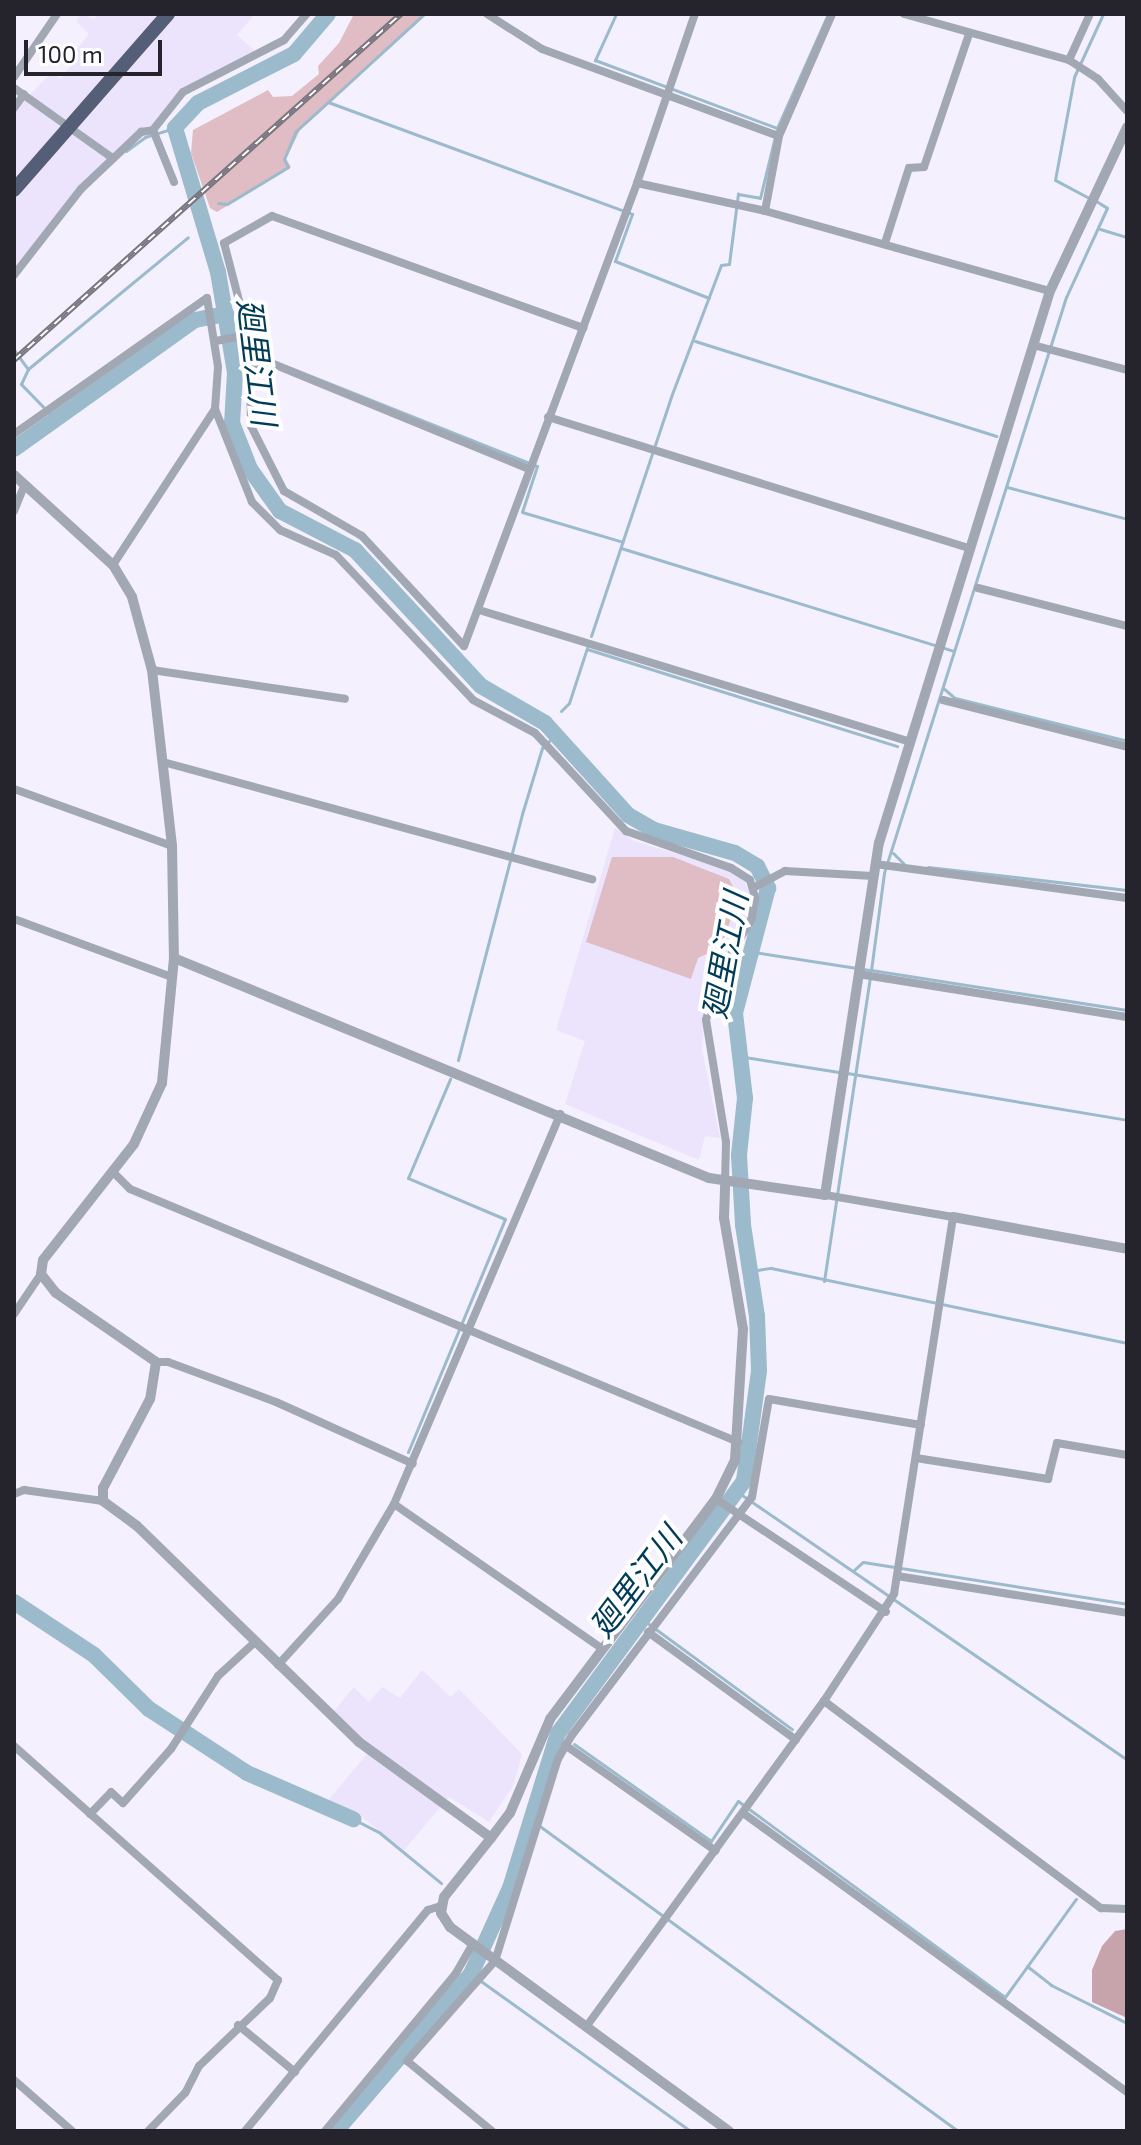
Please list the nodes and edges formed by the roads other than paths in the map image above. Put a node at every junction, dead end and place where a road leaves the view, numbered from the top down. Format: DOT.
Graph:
graph roads {
  1 [pos="57,14"];
  2 [pos="168,14"];
  3 [pos="307,14"];
  4 [pos="487,14"];
  5 [pos="695,14"];
  6 [pos="832,14"];
  7 [pos="904,14"];
  8 [pos="1090,14"];
  9 [pos="969,34"];
  10 [pos="1071,61"];
  11 [pos="14,77"];
  12 [pos="14,88"];
  13 [pos="668,90"];
  14 [pos="24,94"];
  15 [pos="14,108"];
  16 [pos="1127,111"];
  17 [pos="71,124"];
  18 [pos="1127,127"];
  19 [pos="153,134"];
  20 [pos="776,135"];
  21 [pos="111,157"];
  22 [pos="174,182"];
  23 [pos="637,183"];
  24 [pos="14,190"];
  25 [pos="765,211"];
  26 [pos="885,243"];
  27 [pos="14,275"];
  28 [pos="1050,291"];
  29 [pos="583,328"];
  30 [pos="248,335"];
  31 [pos="216,341"];
  32 [pos="1033,345"];
  33 [pos="1127,370"];
  34 [pos="250,372"];
  35 [pos="215,409"];
  36 [pos="548,417"];
  37 [pos="14,434"];
  38 [pos="530,465"];
  39 [pos="14,475"];
  40 [pos="24,486"];
  41 [pos="14,511"];
  42 [pos="971,549"];
  43 [pos="113,565"];
  44 [pos="978,588"];
  45 [pos="479,610"];
  46 [pos="1127,626"];
  47 [pos="152,670"];
  48 [pos="345,699"];
  49 [pos="943,700"];
  50 [pos="910,742"];
  51 [pos="1127,747"];
  52 [pos="163,762"];
  53 [pos="14,789"];
  54 [pos="172,846"];
  55 [pos="881,868"];
  56 [pos="592,879"];
  57 [pos="755,887"];
  58 [pos="1127,898"];
  59 [pos="14,919"];
  60 [pos="174,958"];
  61 [pos="863,972"];
  62 [pos="172,977"];
  63 [pos="1127,1017"];
  64 [pos="560,1114"];
  65 [pos="112,1171"];
  66 [pos="728,1182"];
  67 [pos="833,1196"];
  68 [pos="953,1217"];
  69 [pos="1127,1249"];
  70 [pos="41,1274"];
  71 [pos="14,1314"];
  72 [pos="463,1328"];
  73 [pos="156,1362"];
  74 [pos="921,1425"];
  75 [pos="738,1442"];
  76 [pos="1127,1455"];
  77 [pos="916,1458"];
  78 [pos="413,1464"];
  79 [pos="14,1494"];
  80 [pos="103,1501"];
  81 [pos="719,1501"];
  82 [pos="394,1504"];
  83 [pos="738,1514"];
  84 [pos="898,1571"];
  85 [pos="888,1608"];
  86 [pos="1127,1613"];
  87 [pos="651,1628"];
  88 [pos="255,1642"];
  89 [pos="603,1649"];
  90 [pos="278,1665"];
  91 [pos="824,1701"];
  92 [pos="796,1740"];
  93 [pos="565,1745"];
  94 [pos="14,1746"];
  95 [pos="746,1810"];
  96 [pos="90,1814"];
  97 [pos="491,1838"];
  98 [pos="716,1851"];
  99 [pos="441,1906"];
  100 [pos="1127,1909"];
  101 [pos="473,1944"];
  102 [pos="495,1961"];
  103 [pos="238,2025"];
  104 [pos="586,2027"];
  105 [pos="295,2072"];
  106 [pos="14,2080"];
  107 [pos="1127,2092"];
  108 [pos="72,2131"];
  109 [pos="148,2131"];
  110 [pos="245,2131"];
  111 [pos="325,2131"];
  112 [pos="492,2131"];
  113 [pos="729,2131"];
  1 -- 11 [label="street"];
  2 -- 17 [label="highway"];
  3 -- 19 [label="street"];
  4 -- 13 [label="street"];
  5 -- 13 [label="street"];
  6 -- 20 [label="street"];
  7 -- 9 [label="street"];
  8 -- 10 [label="street"];
  9 -- 10 [label="street"];
  9 -- 26 [label="street"];
  10 -- 16 [label="street"];
  12 -- 14 [label="street"];
  13 -- 20 [label="street"];
  13 -- 23 [label="street"];
  14 -- 15 [label="street"];
  14 -- 17 [label="street"];
  17 -- 21 [label="street"];
  17 -- 24 [label="highway"];
  18 -- 28 [label="street"];
  19 -- 21 [label="street"];
  19 -- 22 [label="street"];
  20 -- 25 [label="street"];
  21 -- 27 [label="street"];
  23 -- 25 [label="street"];
  23 -- 29 [label="street"];
  25 -- 26 [label="street"];
  26 -- 28 [label="street"];
  28 -- 32 [label="street"];
  29 -- 30 [label="street"];
  29 -- 36 [label="street"];
  30 -- 31 [label="street"];
  30 -- 34 [label="street"];
  31 -- 35 [label="street"];
  31 -- 37 [label="street"];
  32 -- 33 [label="street"];
  32 -- 42 [label="street"];
  34 -- 38 [label="street"];
  34 -- 45 [label="street"];
  35 -- 43 [label="street"];
  35 -- 57 [label="street"];
  36 -- 38 [label="street"];
  36 -- 42 [label="street"];
  38 -- 45 [label="street"];
  39 -- 40 [label="street"];
  40 -- 41 [label="street"];
  40 -- 43 [label="street"];
  42 -- 50 [label="street"];
  43 -- 47 [label="street"];
  44 -- 46 [label="street"];
  45 -- 50 [label="street"];
  47 -- 48 [label="street"];
  47 -- 52 [label="street"];
  49 -- 51 [label="street"];
  50 -- 55 [label="street"];
  52 -- 54 [label="street"];
  52 -- 56 [label="street"];
  53 -- 54 [label="street"];
  54 -- 60 [label="street"];
  55 -- 57 [label="street"];
  55 -- 58 [label="street"];
  55 -- 61 [label="street"];
  57 -- 66 [label="street"];
  59 -- 62 [label="street"];
  60 -- 62 [label="street"];
  60 -- 64 [label="street"];
  61 -- 63 [label="street"];
  61 -- 67 [label="street"];
  62 -- 65 [label="street"];
  64 -- 66 [label="street"];
  64 -- 72 [label="street"];
  65 -- 70 [label="street"];
  65 -- 72 [label="street"];
  66 -- 67 [label="street"];
  66 -- 75 [label="street"];
  67 -- 68 [label="street"];
  68 -- 69 [label="street"];
  68 -- 74 [label="street"];
  70 -- 71 [label="street"];
  70 -- 73 [label="street"];
  72 -- 75 [label="street"];
  72 -- 78 [label="street"];
  73 -- 78 [label="street"];
  73 -- 80 [label="street"];
  74 -- 77 [label="street"];
  74 -- 83 [label="street"];
  75 -- 81 [label="street"];
  76 -- 77 [label="street"];
  77 -- 84 [label="street"];
  78 -- 82 [label="street"];
  79 -- 80 [label="street"];
  80 -- 88 [label="street"];
  81 -- 83 [label="street"];
  81 -- 89 [label="street"];
  82 -- 89 [label="street"];
  82 -- 90 [label="street"];
  83 -- 85 [label="street"];
  83 -- 87 [label="street"];
  84 -- 85 [label="street"];
  84 -- 86 [label="street"];
  85 -- 91 [label="street"];
  87 -- 92 [label="street"];
  87 -- 93 [label="street"];
  88 -- 90 [label="street"];
  88 -- 96 [label="street"];
  89 -- 97 [label="street"];
  90 -- 97 [label="street"];
  91 -- 92 [label="street"];
  91 -- 100 [label="street"];
  92 -- 95 [label="street"];
  93 -- 98 [label="street"];
  93 -- 102 [label="street"];
  94 -- 96 [label="street"];
  95 -- 98 [label="street"];
  95 -- 107 [label="street"];
  96 -- 103 [label="street"];
  97 -- 99 [label="street"];
  98 -- 104 [label="street"];
  99 -- 101 [label="street"];
  99 -- 105 [label="street"];
  101 -- 102 [label="street"];
  101 -- 111 [label="street"];
  102 -- 104 [label="street"];
  102 -- 112 [label="street"];
  103 -- 105 [label="street"];
  103 -- 109 [label="street"];
  104 -- 113 [label="street"];
  105 -- 110 [label="street"];
  106 -- 108 [label="street"];
}
